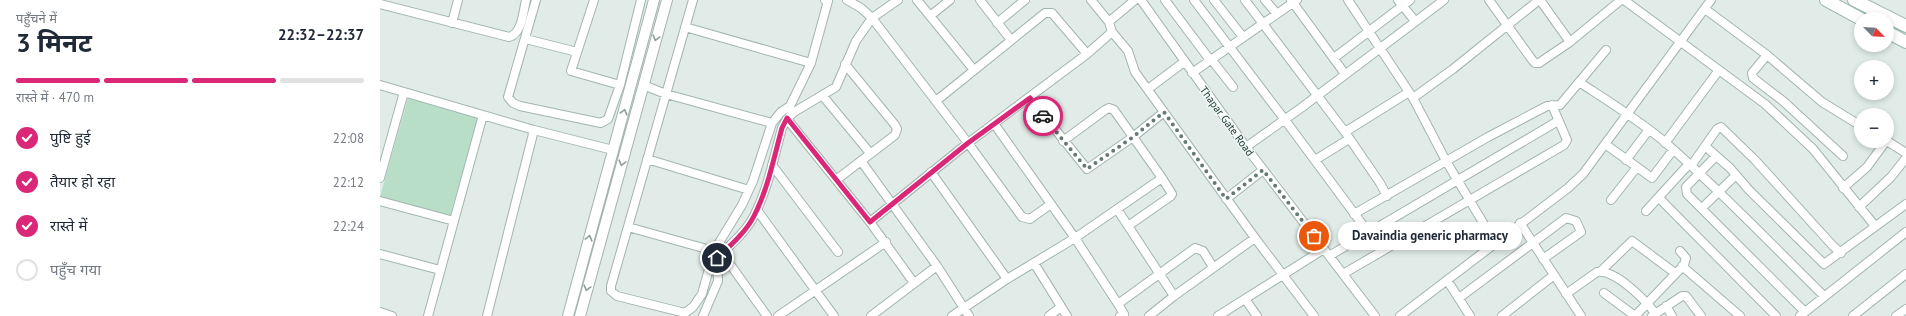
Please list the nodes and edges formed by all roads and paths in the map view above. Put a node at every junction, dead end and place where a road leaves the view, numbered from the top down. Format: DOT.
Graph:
graph roads {
  1 [pos="458,0"];
  2 [pos="526,0"];
  3 [pos="536,0"];
  4 [pos="594,0"];
  5 [pos="641,0"];
  6 [pos="654,0"];
  7 [pos="667,0"];
  8 [pos="693,0"];
  9 [pos="825,0"];
  10 [pos="847,0"];
  11 [pos="898,0"];
  12 [pos="917,0"];
  13 [pos="950,0"];
  14 [pos="980,0"];
  15 [pos="1025,0"];
  16 [pos="1091,0"];
  17 [pos="1135,0"];
  18 [pos="1142,0"];
  19 [pos="1165,0"];
  20 [pos="1194,0"];
  21 [pos="1214,0"];
  22 [pos="1245,0"];
  23 [pos="1265,0"];
  24 [pos="1348,0"];
  25 [pos="1410,0"];
  26 [pos="1444,0"];
  27 [pos="1489,0"];
  28 [pos="1540,0"];
  29 [pos="1623,0"];
  30 [pos="1711,0"];
  31 [pos="1826,0"];
  32 [pos="1854,0"];
  33 [pos="1294,1"];
  34 [pos="1401,3"];
  35 [pos="380,4"];
  36 [pos="1705,9"];
  37 [pos="1276,14"];
  38 [pos="1854,15"];
  39 [pos="930,16"];
  40 [pos="872,18"];
  41 [pos="1415,21"];
  42 [pos="1109,22"];
  43 [pos="452,23"];
  44 [pos="997,23"];
  45 [pos="1262,23"];
  46 [pos="1507,26"];
  47 [pos="1906,26"];
  48 [pos="685,27"];
  49 [pos="1370,31"];
  50 [pos="1112,32"];
  51 [pos="1894,36"];
  52 [pos="1243,37"];
  53 [pos="526,39"];
  54 [pos="1011,40"];
  55 [pos="1570,42"];
  56 [pos="1679,42"];
  57 [pos="1906,42"];
  58 [pos="1229,48"];
  59 [pos="1381,48"];
  60 [pos="1606,50"];
  61 [pos="577,52"];
  62 [pos="1087,54"];
  63 [pos="1767,55"];
  64 [pos="1334,58"];
  65 [pos="1211,60"];
  66 [pos="1184,62"];
  67 [pos="811,63"];
  68 [pos="845,64"];
  69 [pos="974,70"];
  70 [pos="1719,70"];
  71 [pos="1192,73"];
  72 [pos="1345,74"];
  73 [pos="1579,82"];
  74 [pos="380,85"];
  75 [pos="620,85"];
  76 [pos="643,85"];
  77 [pos="1233,87"];
  78 [pos="1148,89"];
  79 [pos="404,92"];
  80 [pos="666,94"];
  81 [pos="822,95"];
  82 [pos="1411,95"];
  83 [pos="1318,96"];
  84 [pos="1030,98"];
  85 [pos="936,101"];
  86 [pos="1552,105"];
  87 [pos="1164,112"];
  88 [pos="1626,113"];
  89 [pos="483,115"];
  90 [pos="787,118"];
  91 [pos="1285,120"];
  92 [pos="1558,121"];
  93 [pos="1854,122"];
  94 [pos="772,123"];
  95 [pos="995,125"];
  96 [pos="534,130"];
  97 [pos="618,131"];
  98 [pos="1648,131"];
  99 [pos="630,134"];
  100 [pos="1347,136"];
  101 [pos="1133,137"];
  102 [pos="1063,141"];
  103 [pos="968,143"];
  104 [pos="1665,143"];
  105 [pos="1605,144"];
  106 [pos="1705,146"];
  107 [pos="1894,146"];
  108 [pos="1246,147"];
  109 [pos="1881,148"];
  110 [pos="613,150"];
  111 [pos="1674,150"];
  112 [pos="870,153"];
  113 [pos="1906,153"];
  114 [pos="1716,156"];
  115 [pos="1843,156"];
  116 [pos="1906,158"];
  117 [pos="647,159"];
  118 [pos="861,160"];
  119 [pos="1315,160"];
  120 [pos="1626,160"];
  121 [pos="1446,161"];
  122 [pos="772,165"];
  123 [pos="1690,165"];
  124 [pos="1637,167"];
  125 [pos="1263,170"];
  126 [pos="931,172"];
  127 [pos="1699,174"];
  128 [pos="1736,175"];
  129 [pos="380,178"];
  130 [pos="1162,178"];
  131 [pos="836,180"];
  132 [pos="1458,181"];
  133 [pos="1843,188"];
  134 [pos="749,190"];
  135 [pos="1719,192"];
  136 [pos="1387,196"];
  137 [pos="1659,198"];
  138 [pos="1226,199"];
  139 [pos="1470,200"];
  140 [pos="1611,200"];
  141 [pos="380,201"];
  142 [pos="893,204"];
  143 [pos="1051,204"];
  144 [pos="1906,204"];
  145 [pos="1859,207"];
  146 [pos="1702,208"];
  147 [pos="757,210"];
  148 [pos="1117,210"];
  149 [pos="1646,211"];
  150 [pos="1354,214"];
  151 [pos="454,221"];
  152 [pos="870,222"];
  153 [pos="1520,223"];
  154 [pos="1128,226"];
  155 [pos="1875,226"];
  156 [pos="628,227"];
  157 [pos="1368,232"];
  158 [pos="1906,232"];
  159 [pos="1075,238"];
  160 [pos="1255,238"];
  161 [pos="886,242"];
  162 [pos="1494,244"];
  163 [pos="1533,244"];
  164 [pos="1324,248"];
  165 [pos="1680,251"];
  166 [pos="718,252"];
  167 [pos="838,252"];
  168 [pos="1841,253"];
  169 [pos="380,254"];
  170 [pos="1329,256"];
  171 [pos="1543,259"];
  172 [pos="1034,263"];
  173 [pos="937,266"];
  174 [pos="1682,266"];
  175 [pos="1213,267"];
  176 [pos="440,270"];
  177 [pos="1601,271"];
  178 [pos="1675,273"];
  179 [pos="1160,274"];
  180 [pos="1343,274"];
  181 [pos="1906,274"];
  182 [pos="1284,275"];
  183 [pos="1554,275"];
  184 [pos="1007,279"];
  185 [pos="1447,280"];
  186 [pos="914,284"];
  187 [pos="816,291"];
  188 [pos="1604,293"];
  189 [pos="1566,294"];
  190 [pos="1174,296"];
  191 [pos="1824,296"];
  192 [pos="1459,298"];
  193 [pos="1245,299"];
  194 [pos="1647,302"];
  195 [pos="1118,304"];
  196 [pos="1666,306"];
  197 [pos="1061,307"];
  198 [pos="964,308"];
  199 [pos="1906,309"];
  200 [pos="380,312"];
  201 [pos="1802,314"];
  202 [pos="1123,315"];
  203 [pos="1653,315"];
  204 [pos="392,316"];
  205 [pos="428,316"];
  206 [pos="487,316"];
  207 [pos="568,316"];
  208 [pos="580,316"];
  209 [pos="703,316"];
  210 [pos="767,316"];
  211 [pos="778,316"];
  212 [pos="834,316"];
  213 [pos="871,316"];
  214 [pos="952,316"];
  215 [pos="969,316"];
  216 [pos="1049,316"];
  217 [pos="1067,316"];
  218 [pos="1149,316"];
  219 [pos="1218,316"];
  220 [pos="1257,316"];
  221 [pos="1314,316"];
  222 [pos="1375,316"];
  223 [pos="1400,316"];
  224 [pos="1470,316"];
  225 [pos="1502,316"];
  226 [pos="1581,316"];
  227 [pos="1635,316"];
  228 [pos="1672,316"];
  229 [pos="1701,316"];
  230 [pos="1740,316"];
  231 [pos="1776,316"];
  232 [pos="1853,316"];
  233 [pos="1896,316"];
  1 -- 43 [label="street"];
  2 -- 43 [label="street"];
  3 -- 53 [label="street"];
  4 -- 61 [label="street"];
  5 -- 75 [label="street"];
  97 -- 6 [label="street, one-way"];
  7 -- 76 [label="street, one-way"];
  8 -- 48 [label="street"];
  9 -- 67 [label="street"];
  10 -- 40 [label="street"];
  11 -- 40 [label="street"];
  12 -- 39 [label="street"];
  13 -- 39 [label="street"];
  14 -- 44 [label="street"];
  15 -- 44 [label="street"];
  16 -- 42 [label="street"];
  17 -- 42 [label="street"];
  18 -- 66 [label="street, Thapar Gate Road"];
  19 -- 65 [label="street"];
  20 -- 58 [label="street"];
  21 -- 52 [label="street"];
  22 -- 45 [label="street"];
  23 -- 37 [label="street"];
  24 -- 49 [label="street"];
  25 -- 34 [label="street"];
  26 -- 41 [label="street"];
  27 -- 46 [label="street"];
  28 -- 46 [label="street"];
  28 -- 55 [label="street"];
  29 -- 55 [label="street"];
  29 -- 56 [label="street"];
  30 -- 36 [label="street"];
  31 -- 38 [label="main road"];
  32 -- 47 [label="main road"];
  33 -- 37 [label="street"];
  33 -- 64 [label="street"];
  34 -- 41 [label="street"];
  34 -- 49 [label="street"];
  35 -- 43 [label="street"];
  36 -- 56 [label="street"];
  36 -- 63 [label="street"];
  37 -- 45 [label="street"];
  39 -- 69 [label="street"];
  40 -- 68 [label="street"];
  40 -- 85 [label="street"];
  41 -- 59 [label="street"];
  42 -- 50 [label="street"];
  44 -- 54 [label="street"];
  45 -- 52 [label="street"];
  45 -- 83 [label="street"];
  46 -- 55 [label="street"];
  46 -- 82 [label="street"];
  48 -- 67 [label="street"];
  48 -- 80 [label="street"];
  49 -- 59 [label="street"];
  49 -- 64 [label="street"];
  50 -- 62 [label="street"];
  50 -- 78 [label="street"];
  51 -- 57 [label="main road"];
  52 -- 58 [label="street"];
  53 -- 61 [label="street"];
  53 -- 75 [label="street"];
  54 -- 62 [label="street"];
  54 -- 69 [label="street"];
  56 -- 70 [label="street"];
  56 -- 88 [label="street"];
  58 -- 65 [label="street"];
  58 -- 91 [label="street"];
  59 -- 72 [label="street"];
  59 -- 82 [label="street"];
  60 -- 73 [label="street"];
  61 -- 75 [label="street"];
  62 -- 84 [label="street"];
  63 -- 93 [label="street"];
  63 -- 115 [label="street"];
  64 -- 72 [label="street"];
  65 -- 71 [label="street"];
  65 -- 77 [label="street"];
  66 -- 71 [label="street, Thapar Gate Road"];
  66 -- 78 [label="street"];
  67 -- 94 [label="street"];
  68 -- 81 [label="street"];
  68 -- 112 [label="street"];
  69 -- 85 [label="street"];
  70 -- 104 [label="street"];
  70 -- 133 [label="street"];
  71 -- 108 [label="street, Thapar Gate Road"];
  72 -- 83 [label="street"];
  73 -- 86 [label="street"];
  73 -- 88 [label="street"];
  74 -- 79 [label="street"];
  76 -- 80 [label="street"];
  76 -- 99 [label="street"];
  78 -- 87 [label="street"];
  79 -- 89 [label="street"];
  79 -- 129 [label="street"];
  80 -- 94 [label="street"];
  80 -- 117 [label="street"];
  81 -- 90 [label="street"];
  81 -- 112 [label="street"];
  82 -- 100 [label="street"];
  82 -- 121 [label="street"];
  83 -- 91 [label="street"];
  83 -- 100 [label="street"];
  84 -- 95 [label="street"];
  84 -- 102 [label="street"];
  85 -- 103 [label="street"];
  86 -- 92 [label="street"];
  86 -- 121 [label="street"];
  87 -- 101 [label="street"];
  87 -- 138 [label="street"];
  88 -- 98 [label="street"];
  88 -- 105 [label="street"];
  89 -- 96 [label="street"];
  89 -- 151 [label="street"];
  90 -- 122 [label="street"];
  90 -- 131 [label="street"];
  91 -- 108 [label="street"];
  91 -- 119 [label="street"];
  92 -- 132 [label="street"];
  92 -- 139 [label="street"];
  94 -- 134 [label="street"];
  95 -- 103 [label="street"];
  95 -- 143 [label="street"];
  96 -- 110 [label="street"];
  96 -- 206 [label="street"];
  97 -- 99 [label="street"];
  97 -- 110 [label="street"];
  98 -- 104 [label="street"];
  98 -- 120 [label="street"];
  99 -- 208 [label="street, one-way"];
  100 -- 119 [label="street"];
  100 -- 136 [label="street"];
  101 -- 102 [label="street"];
  101 -- 102 [label="street"];
  101 -- 130 [label="street"];
  103 -- 126 [label="street"];
  103 -- 143 [label="street"];
  104 -- 111 [label="street"];
  105 -- 120 [label="street"];
  105 -- 153 [label="street"];
  106 -- 114 [label="street"];
  106 -- 123 [label="street"];
  106 -- 168 [label="street"];
  107 -- 113 [label="street"];
  108 -- 125 [label="street, Thapar Gate Road"];
  109 -- 133 [label="street"];
  207 -- 110 [label="street, one-way"];
  111 -- 123 [label="street"];
  111 -- 124 [label="street"];
  112 -- 118 [label="street"];
  114 -- 127 [label="street"];
  114 -- 128 [label="street"];
  116 -- 145 [label="street"];
  117 -- 134 [label="street"];
  117 -- 156 [label="street"];
  118 -- 131 [label="street"];
  118 -- 142 [label="street"];
  119 -- 150 [label="street"];
  120 -- 124 [label="street"];
  121 -- 132 [label="street"];
  121 -- 136 [label="street"];
  122 -- 147 [label="street"];
  122 -- 167 [label="street"];
  123 -- 127 [label="street"];
  123 -- 137 [label="street"];
  124 -- 140 [label="street"];
  125 -- 138 [label="street"];
  125 -- 164 [label="street, Thapar Gate Road"];
  126 -- 142 [label="street"];
  126 -- 184 [label="street"];
  127 -- 135 [label="street"];
  127 -- 146 [label="street"];
  128 -- 135 [label="street"];
  128 -- 168 [label="street"];
  130 -- 148 [label="street"];
  130 -- 154 [label="street"];
  131 -- 152 [label="street"];
  132 -- 139 [label="street"];
  132 -- 157 [label="street"];
  133 -- 145 [label="street"];
  134 -- 166 [label="street"];
  135 -- 146 [label="street"];
  135 -- 191 [label="street"];
  136 -- 150 [label="street"];
  137 -- 149 [label="street"];
  137 -- 231 [label="street"];
  138 -- 160 [label="street"];
  139 -- 162 [label="street"];
  139 -- 180 [label="street"];
  141 -- 151 [label="street"];
  142 -- 152 [label="street"];
  142 -- 173 [label="street"];
  143 -- 159 [label="street"];
  144 -- 155 [label="street"];
  145 -- 155 [label="street"];
  146 -- 201 [label="street"];
  147 -- 166 [label="street"];
  147 -- 187 [label="street"];
  148 -- 154 [label="street"];
  148 -- 159 [label="street"];
  150 -- 157 [label="street"];
  151 -- 176 [label="street"];
  152 -- 161 [label="street"];
  153 -- 162 [label="street"];
  153 -- 163 [label="street"];
  154 -- 179 [label="street"];
  155 -- 168 [label="street"];
  156 -- 166 [label="street"];
  156 -- 166 [label="street"];
  157 -- 170 [label="street"];
  158 -- 191 [label="street"];
  159 -- 172 [label="street"];
  159 -- 195 [label="street"];
  160 -- 175 [label="street"];
  160 -- 182 [label="street"];
  161 -- 186 [label="street"];
  161 -- 187 [label="street"];
  162 -- 185 [label="street"];
  163 -- 171 [label="street"];
  163 -- 171 [label="street"];
  163 -- 192 [label="street"];
  164 -- 170 [label="street, Thapar Gate Road"];
  164 -- 182 [label="street"];
  165 -- 174 [label="street"];
  166 -- 209 [label="street"];
  166 -- 210 [label="street"];
  169 -- 176 [label="street"];
  170 -- 180 [label="street, Thapar Gate Road"];
  171 -- 183 [label="street"];
  172 -- 184 [label="street"];
  172 -- 197 [label="street"];
  173 -- 186 [label="street"];
  173 -- 198 [label="street"];
  174 -- 178 [label="street"];
  174 -- 230 [label="street"];
  175 -- 179 [label="street"];
  175 -- 190 [label="street"];
  176 -- 205 [label="street"];
  177 -- 178 [label="street"];
  177 -- 189 [label="street"];
  177 -- 194 [label="street"];
  178 -- 194 [label="street"];
  179 -- 190 [label="street"];
  179 -- 195 [label="street"];
  180 -- 222 [label="street, Thapar Gate Road"];
  181 -- 232 [label="street"];
  182 -- 193 [label="street"];
  182 -- 221 [label="street"];
  183 -- 189 [label="street"];
  183 -- 225 [label="street"];
  184 -- 198 [label="street"];
  185 -- 192 [label="street"];
  185 -- 223 [label="street"];
  186 -- 213 [label="street"];
  187 -- 211 [label="street"];
  187 -- 212 [label="street"];
  188 -- 227 [label="street"];
  189 -- 226 [label="street"];
  190 -- 218 [label="street"];
  191 -- 201 [label="street"];
  192 -- 224 [label="street"];
  193 -- 219 [label="street"];
  193 -- 220 [label="street"];
  194 -- 203 [label="street"];
  194 -- 227 [label="street"];
  195 -- 202 [label="street"];
  196 -- 203 [label="street"];
  196 -- 228 [label="street"];
  196 -- 229 [label="street"];
  197 -- 216 [label="street"];
  197 -- 217 [label="street"];
  198 -- 214 [label="street"];
  198 -- 215 [label="street"];
  199 -- 233 [label="street"];
  200 -- 204 [label="street"];
}
